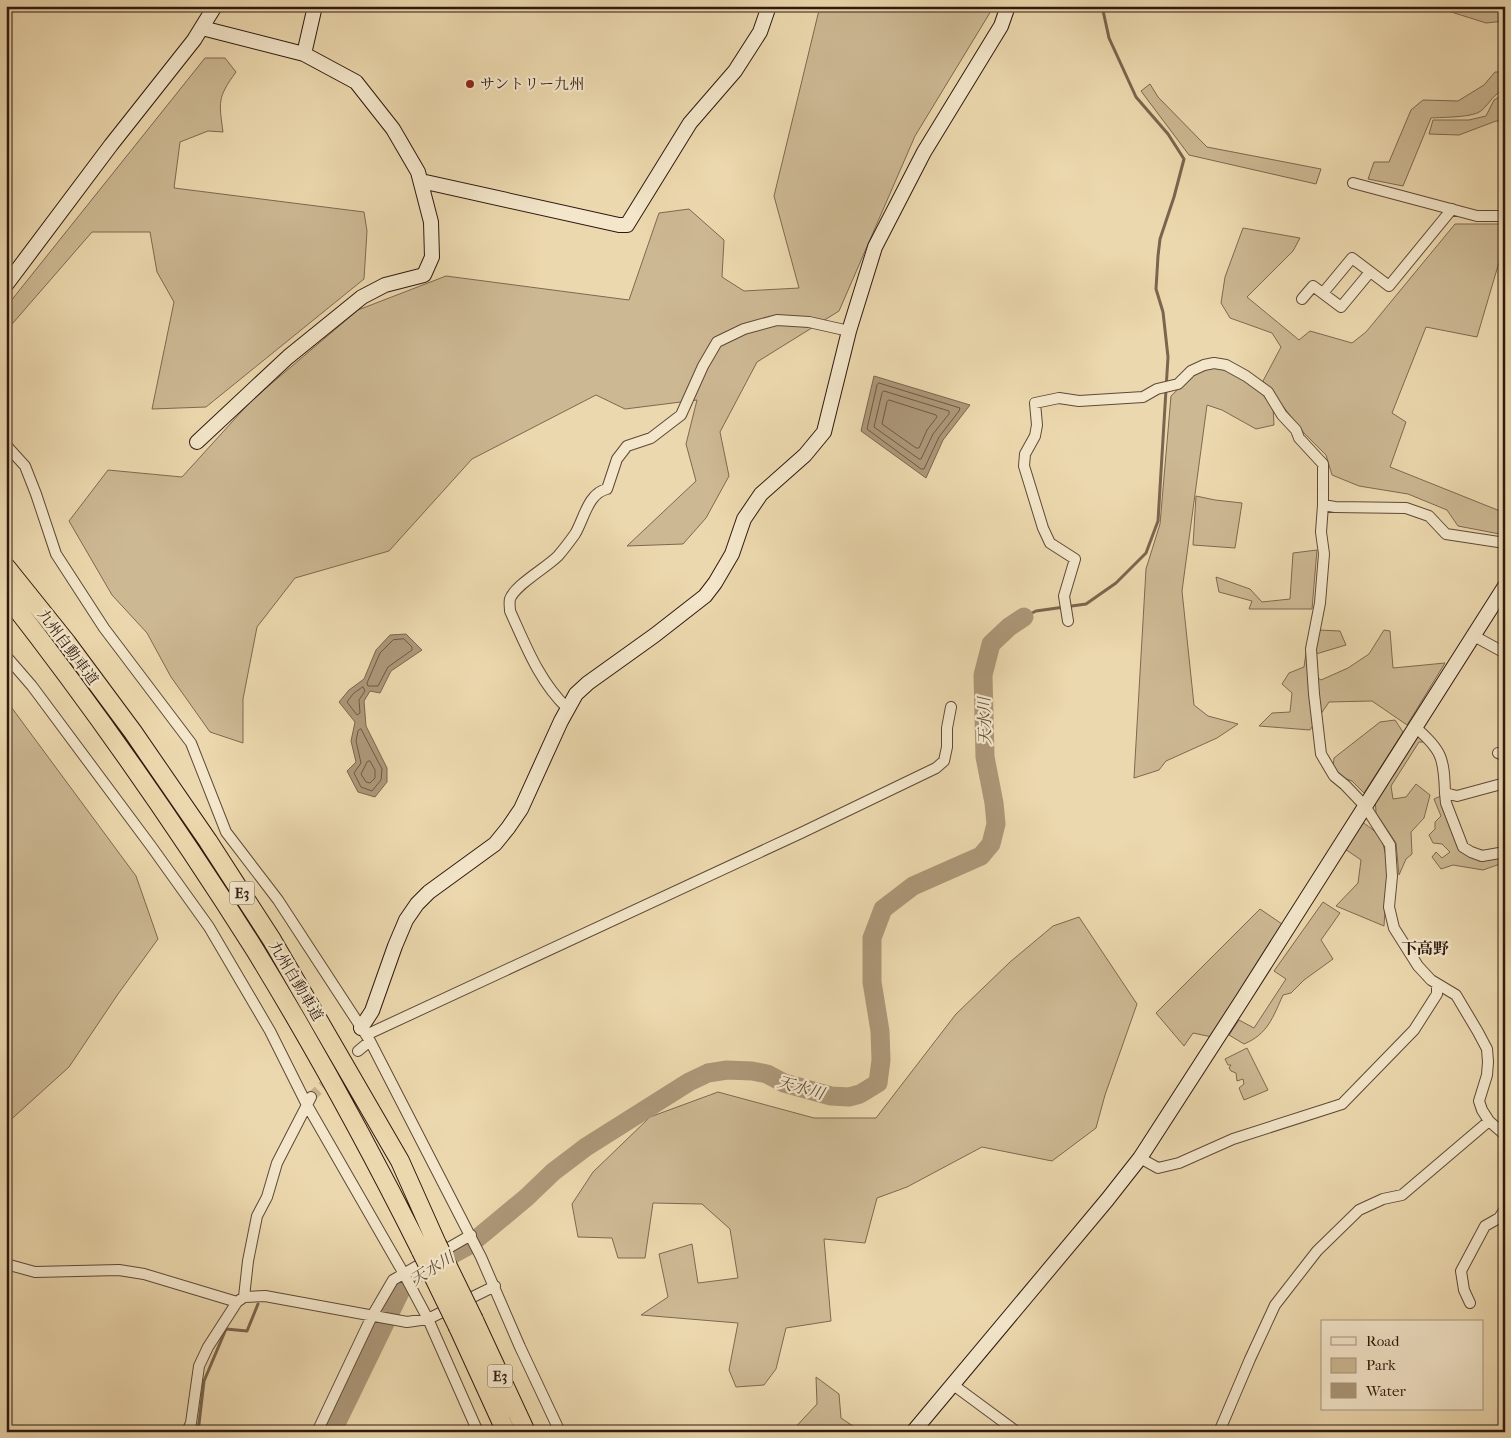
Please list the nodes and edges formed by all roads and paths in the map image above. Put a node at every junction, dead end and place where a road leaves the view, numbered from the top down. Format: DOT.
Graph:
graph roads {
  1 [pos="215,6"];
  2 [pos="315,6"];
  3 [pos="769,6"];
  4 [pos="1008,6"];
  5 [pos="202,28"];
  6 [pos="304,54"];
  7 [pos="421,181"];
  8 [pos="1353,183"];
  9 [pos="1452,210"];
  10 [pos="1505,216"];
  11 [pos="1370,272"];
  12 [pos="6,285"];
  13 [pos="1323,293"];
  14 [pos="1302,299"];
  15 [pos="849,332"];
  16 [pos="197,442"];
  17 [pos="6,446"];
  18 [pos="1323,505"];
  19 [pos="1505,543"];
  20 [pos="6,567"];
  21 [pos="1503,593"];
  22 [pos="6,595"];
  23 [pos="1068,621"];
  24 [pos="1474,636"];
  25 [pos="1505,653"];
  26 [pos="6,656"];
  27 [pos="951,707"];
  28 [pos="568,708"];
  29 [pos="1415,727"];
  30 [pos="1505,783"];
  31 [pos="1445,793"];
  32 [pos="1365,806"];
  33 [pos="1505,852"];
  34 [pos="1437,985"];
  35 [pos="366,1035"];
  36 [pos="358,1051"];
  37 [pos="309,1101"];
  38 [pos="1489,1121"];
  39 [pos="1505,1135"];
  40 [pos="1140,1158"];
  41 [pos="1505,1208"];
  42 [pos="471,1235"];
  43 [pos="6,1264"];
  44 [pos="404,1274"];
  45 [pos="495,1286"];
  46 [pos="241,1300"];
  47 [pos="1470,1303"];
  48 [pos="372,1316"];
  49 [pos="428,1319"];
  50 [pos="466,1324"];
  51 [pos="952,1384"];
  52 [pos="187,1432"];
  53 [pos="318,1432"];
  54 [pos="478,1432"];
  55 [pos="506,1432"];
  56 [pos="526,1432"];
  57 [pos="560,1432"];
  58 [pos="912,1432"];
  59 [pos="1017,1432"];
  60 [pos="1219,1432"];
  1 -- 5 [label="street"];
  2 -- 6 [label="street"];
  3 -- 7 [label="street"];
  4 -- 15 [label="street"];
  5 -- 6 [label="street"];
  5 -- 12 [label="street"];
  6 -- 7 [label="street"];
  7 -- 16 [label="street"];
  8 -- 9 [label="street"];
  9 -- 10 [label="street"];
  9 -- 11 [label="street"];
  11 -- 13 [label="street"];
  11 -- 13 [label="street"];
  13 -- 14 [label="street"];
  15 -- 28 [label="street"];
  15 -- 28 [label="street"];
  17 -- 35 [label="street"];
  18 -- 19 [label="street"];
  18 -- 23 [label="street"];
  18 -- 32 [label="street"];
  20 -- 50 [label="highway, 九州自動車道 / E3, bridge"];
  21 -- 24 [label="street"];
  22 -- 50 [label="highway, 九州自動車道 / E3, bridge"];
  24 -- 25 [label="street"];
  24 -- 29 [label="street"];
  26 -- 37 [label="street"];
  27 -- 35 [label="street"];
  28 -- 35 [label="street"];
  29 -- 31 [label="street"];
  29 -- 32 [label="street"];
  30 -- 31 [label="street"];
  31 -- 33 [label="street"];
  32 -- 34 [label="street"];
  32 -- 40 [label="street"];
  34 -- 38 [label="street"];
  34 -- 40 [label="street"];
  35 -- 36 [label="street"];
  35 -- 42 [label="street"];
  37 -- 44 [label="street"];
  37 -- 46 [label="street"];
  38 -- 39 [label="street"];
  38 -- 60 [label="street"];
  40 -- 51 [label="street"];
  41 -- 47 [label="street"];
  42 -- 44 [label="street"];
  42 -- 45 [label="street"];
  43 -- 46 [label="street"];
  44 -- 48 [label="street"];
  44 -- 49 [label="street"];
  45 -- 49 [label="street"];
  45 -- 57 [label="street"];
  46 -- 48 [label="street"];
  46 -- 52 [label="street"];
  48 -- 49 [label="street"];
  48 -- 53 [label="street"];
  49 -- 54 [label="street"];
  50 -- 55 [label="highway, 九州自動車道 / E3"];
  50 -- 56 [label="highway, 九州自動車道 / E3"];
  51 -- 58 [label="street"];
  51 -- 59 [label="street"];
}
